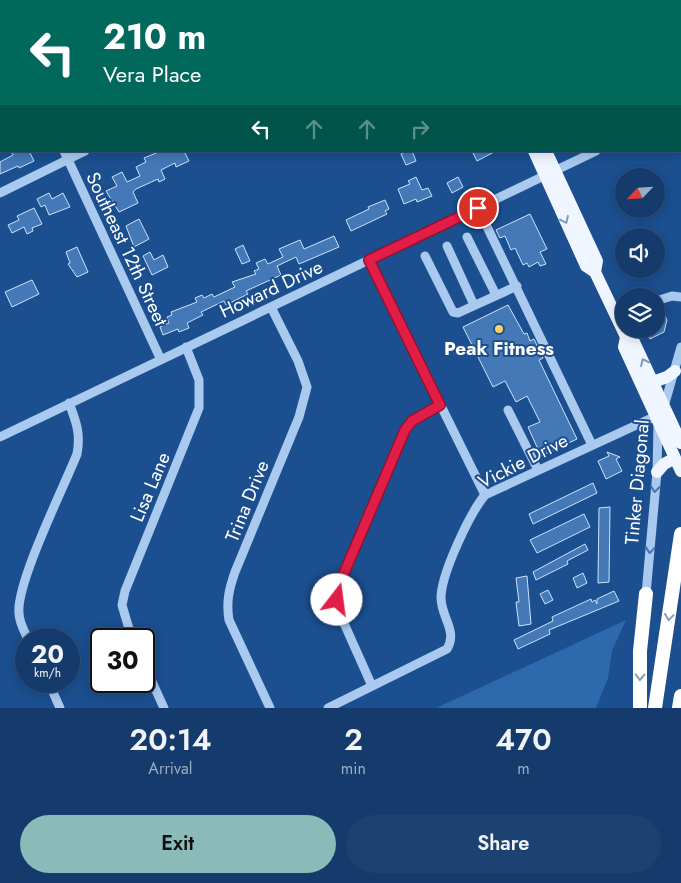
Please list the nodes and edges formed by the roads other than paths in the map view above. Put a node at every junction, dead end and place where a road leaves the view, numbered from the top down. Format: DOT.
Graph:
graph roads {
  1 [pos="80,152"];
  2 [pos="535,152"];
  3 [pos="546,152"];
  4 [pos="594,152"];
  5 [pos="66,155"];
  6 [pos="550,173"];
  7 [pos="0,193"];
  8 [pos="478,208"];
  9 [pos="467,236"];
  10 [pos="447,246"];
  11 [pos="425,256"];
  12 [pos="369,260"];
  13 [pos="517,286"];
  14 [pos="496,295"];
  15 [pos="681,297"];
  16 [pos="665,298"];
  17 [pos="474,305"];
  18 [pos="271,307"];
  19 [pos="615,307"];
  20 [pos="626,338"];
  21 [pos="628,338"];
  22 [pos="186,347"];
  23 [pos="681,347"];
  24 [pos="161,360"];
  25 [pos="675,371"];
  26 [pos="653,382"];
  27 [pos="69,403"];
  28 [pos="440,405"];
  29 [pos="508,410"];
  30 [pos="660,414"];
  31 [pos="0,437"];
  32 [pos="681,443"];
  33 [pos="592,445"];
  34 [pos="675,458"];
  35 [pos="538,470"];
  36 [pos="681,471"];
  37 [pos="657,472"];
  38 [pos="485,495"];
  39 [pos="681,534"];
  40 [pos="646,594"];
  41 [pos="24,628"];
  42 [pos="129,628"];
  43 [pos="372,686"];
  44 [pos="155,688"];
  45 [pos="53,693"];
  46 [pos="681,696"];
  47 [pos="60,708"];
  48 [pos="164,708"];
  49 [pos="270,708"];
  50 [pos="328,708"];
  51 [pos="640,708"];
  52 [pos="655,708"];
  53 [pos="679,708"];
  1 -- 5 [label="street"];
  2 -- 6 [label="main road"];
  3 -- 6 [label="main road"];
  4 -- 6 [label="street, Howard Drive"];
  5 -- 7 [label="street"];
  5 -- 24 [label="street, Southeast 12th Street"];
  6 -- 8 [label="street, Howard Drive"];
  6 -- 19 [label="main road"];
  8 -- 12 [label="street, Howard Drive"];
  8 -- 13 [label="street"];
  9 -- 14 [label="street"];
  10 -- 17 [label="street"];
  11 -- 17 [label="street"];
  12 -- 18 [label="street, Howard Drive"];
  12 -- 28 [label="street"];
  13 -- 14 [label="street"];
  13 -- 33 [label="street"];
  14 -- 17 [label="street"];
  15 -- 16 [label="street"];
  18 -- 22 [label="street, Howard Drive"];
  18 -- 49 [label="street, Trina Drive"];
  20 -- 30 [label="main road"];
  26 -- 21 [label="main road, one-way"];
  22 -- 24 [label="street, Howard Drive"];
  22 -- 42 [label="street, Lisa Lane"];
  23 -- 25 [label="street, Tinker Diagonal"];
  24 -- 27 [label="street, Howard Drive"];
  25 -- 26 [label="main road"];
  25 -- 30 [label="street, Tinker Diagonal"];
  26 -- 30 [label="main road"];
  27 -- 31 [label="street, Howard Drive"];
  27 -- 41 [label="street"];
  28 -- 38 [label="street"];
  28 -- 43 [label="street"];
  29 -- 35 [label="street"];
  30 -- 32 [label="main road"];
  30 -- 33 [label="street, Vickie Drive"];
  30 -- 34 [label="main road"];
  30 -- 37 [label="street, Tinker Diagonal"];
  33 -- 35 [label="street, Vickie Drive"];
  34 -- 36 [label="main road"];
  34 -- 37 [label="main road"];
  35 -- 38 [label="street, Vickie Drive"];
  37 -- 40 [label="street, Tinker Diagonal, one-way"];
  38 -- 43 [label="street, Vickie Drive"];
  39 -- 52 [label="highway, one-way"];
  40 -- 51 [label="highway, one-way"];
  43 -- 50 [label="street, Vickie Drive"];
  44 -- 48 [label="street"];
  45 -- 47 [label="street"];
  46 -- 53 [label="highway"];
}
